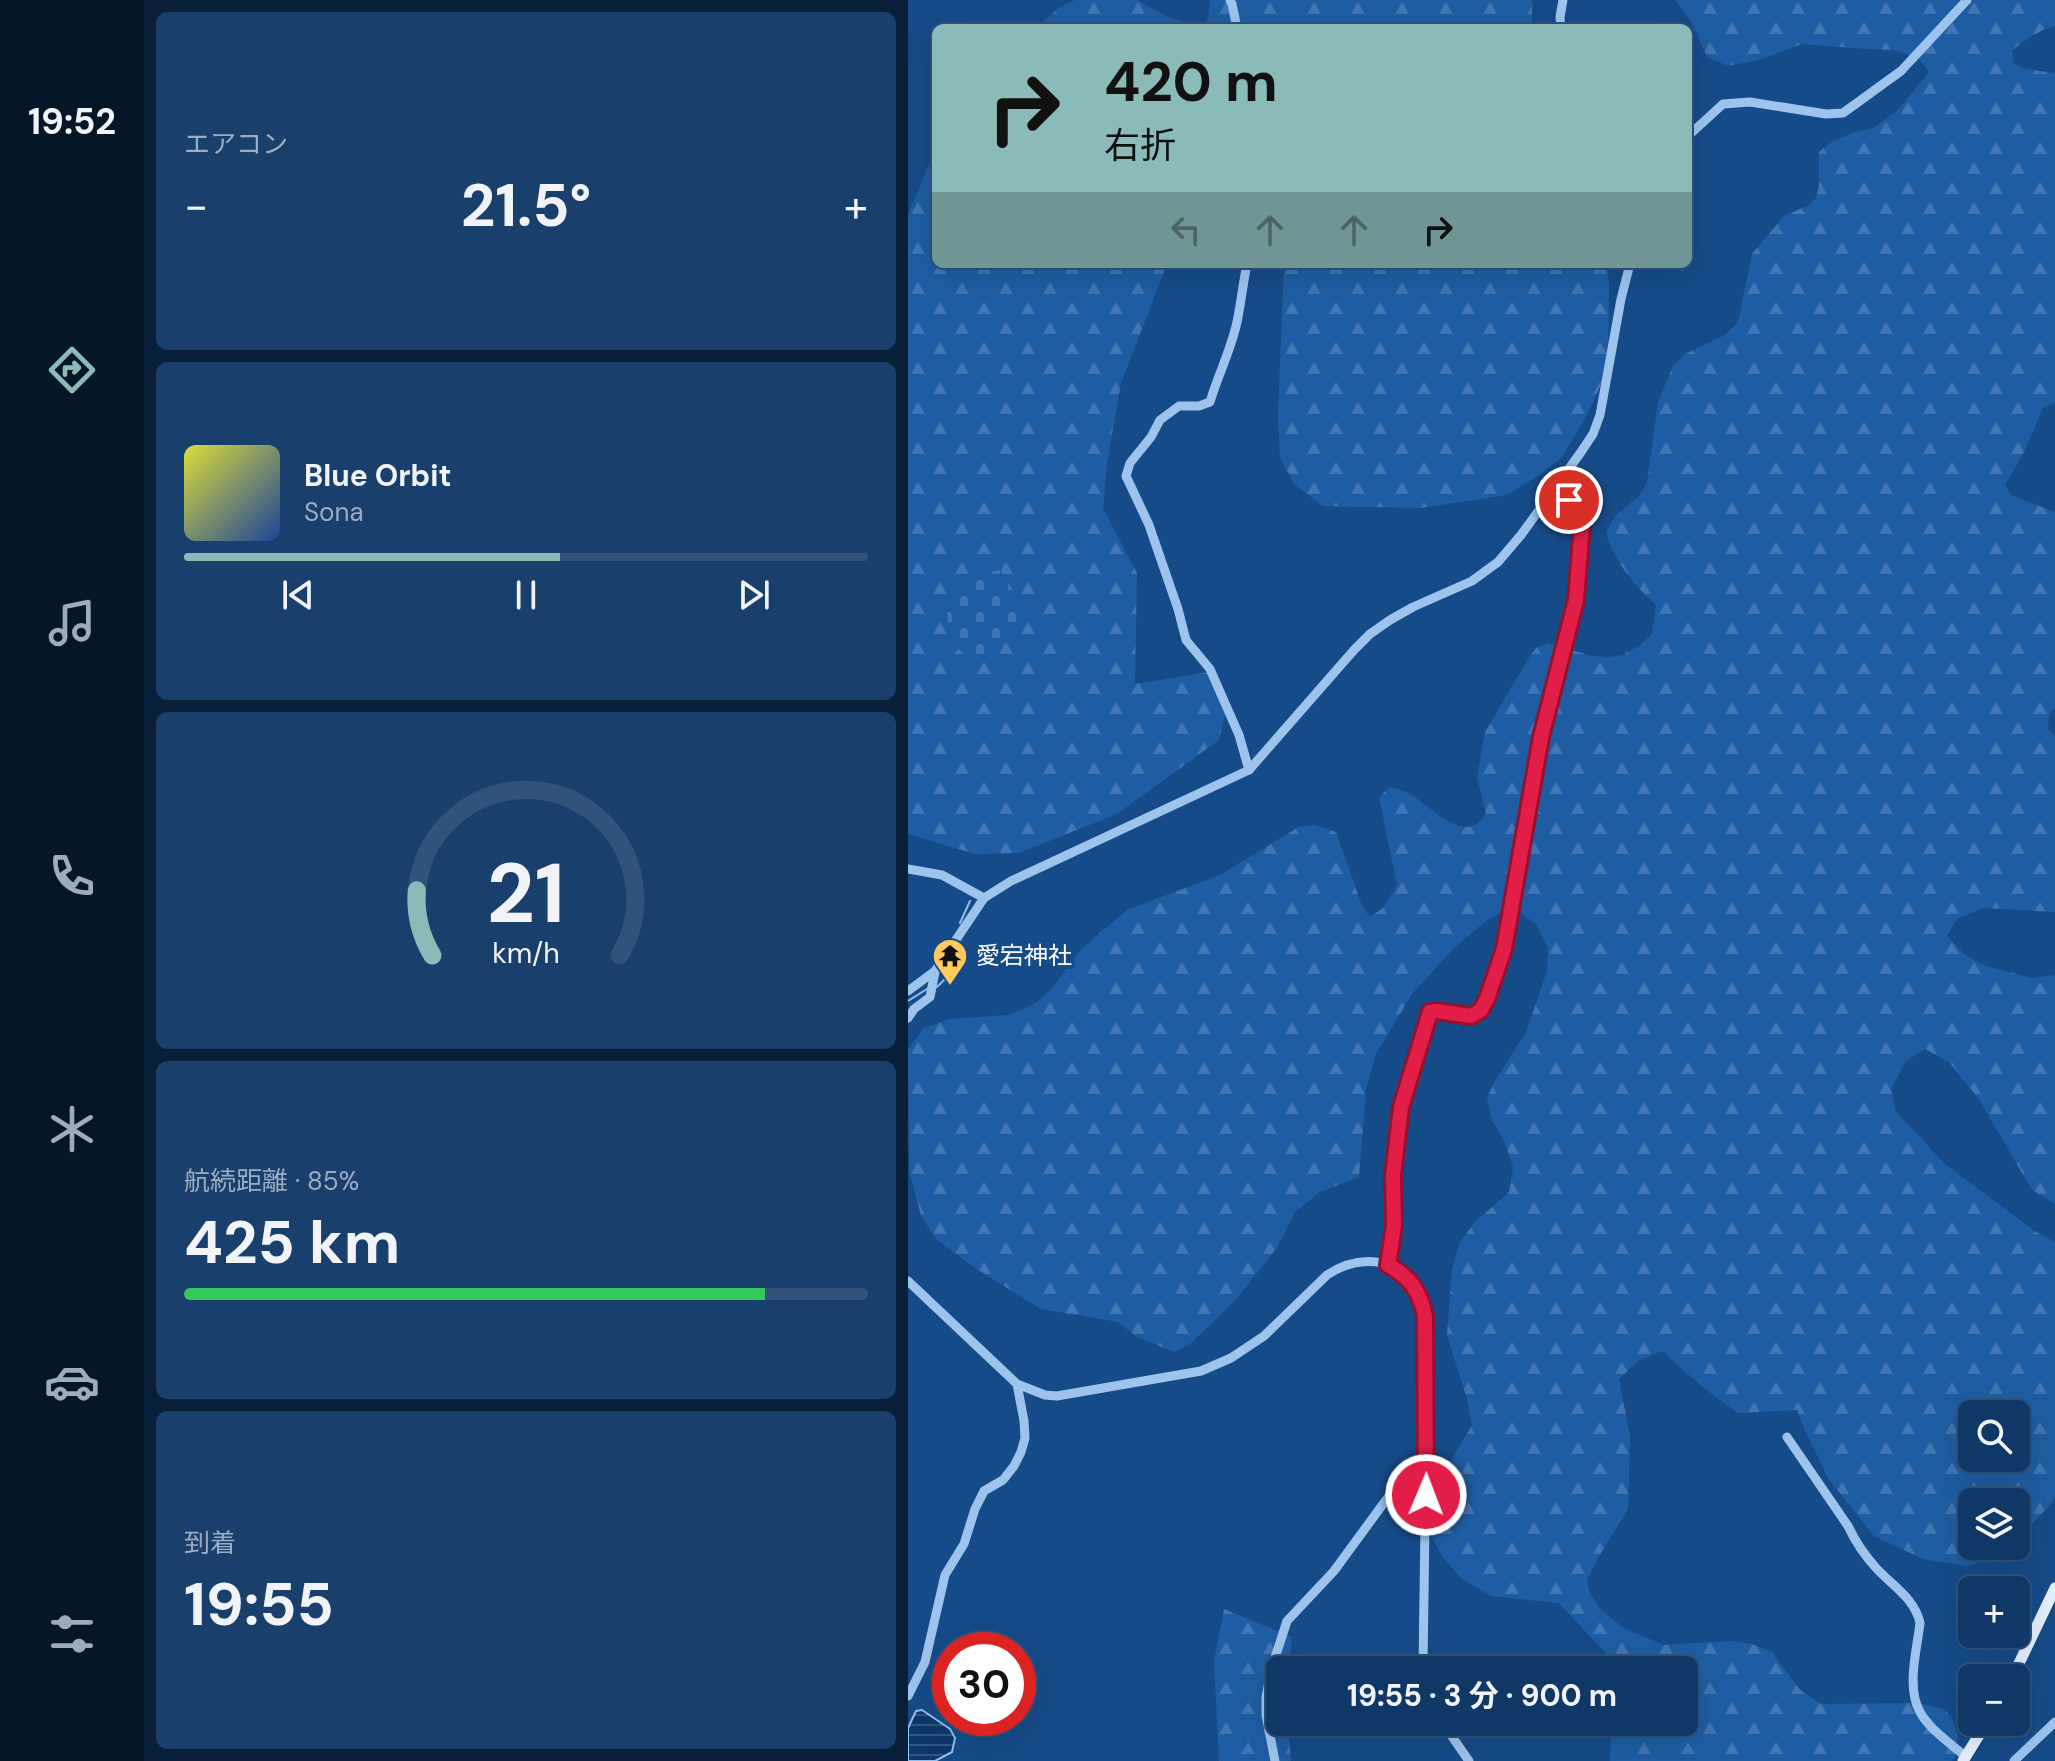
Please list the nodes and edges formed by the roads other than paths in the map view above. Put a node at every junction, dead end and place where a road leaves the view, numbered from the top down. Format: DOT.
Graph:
graph roads {
  1 [pos="1230,0"];
  2 [pos="1563,0"];
  3 [pos="1967,0"];
  4 [pos="1236,24"];
  5 [pos="1561,24"];
  6 [pos="1692,132"];
  7 [pos="1246,268"];
  8 [pos="1629,268"];
  9 [pos="1555,488"];
  10 [pos="1249,770"];
  11 [pos="908,869"];
  12 [pos="984,898"];
  13 [pos="935,971"];
  14 [pos="908,991"];
  15 [pos="908,1018"];
  16 [pos="1388,1265"];
  17 [pos="908,1281"];
  18 [pos="1017,1384"];
  19 [pos="1787,1437"];
  20 [pos="1426,1449"];
  21 [pos="2055,1588"];
  22 [pos="1423,1656"];
  23 [pos="2019,1664"];
  24 [pos="908,1696"];
  25 [pos="2055,1722"];
  26 [pos="1452,1736"];
  27 [pos="1979,1736"];
  28 [pos="1965,1759"];
  29 [pos="1275,1761"];
  30 [pos="1469,1761"];
  31 [pos="2014,1761"];
  1 -- 4 [label="street"];
  2 -- 5 [label="street"];
  3 -- 6 [label="street"];
  7 -- 10 [label="street"];
  8 -- 9 [label="street"];
  9 -- 10 [label="street"];
  9 -- 16 [label="street"];
  10 -- 12 [label="street"];
  11 -- 12 [label="street"];
  12 -- 13 [label="street"];
  13 -- 14 [label="street"];
  13 -- 15 [label="street"];
  16 -- 18 [label="street"];
  16 -- 20 [label="street"];
  17 -- 18 [label="street"];
  18 -- 24 [label="street"];
  19 -- 28 [label="street"];
  20 -- 22 [label="street"];
  20 -- 29 [label="street"];
  21 -- 23 [label="main road"];
  25 -- 31 [label="street"];
  26 -- 30 [label="street"];
  27 -- 28 [label="main road"];
}
